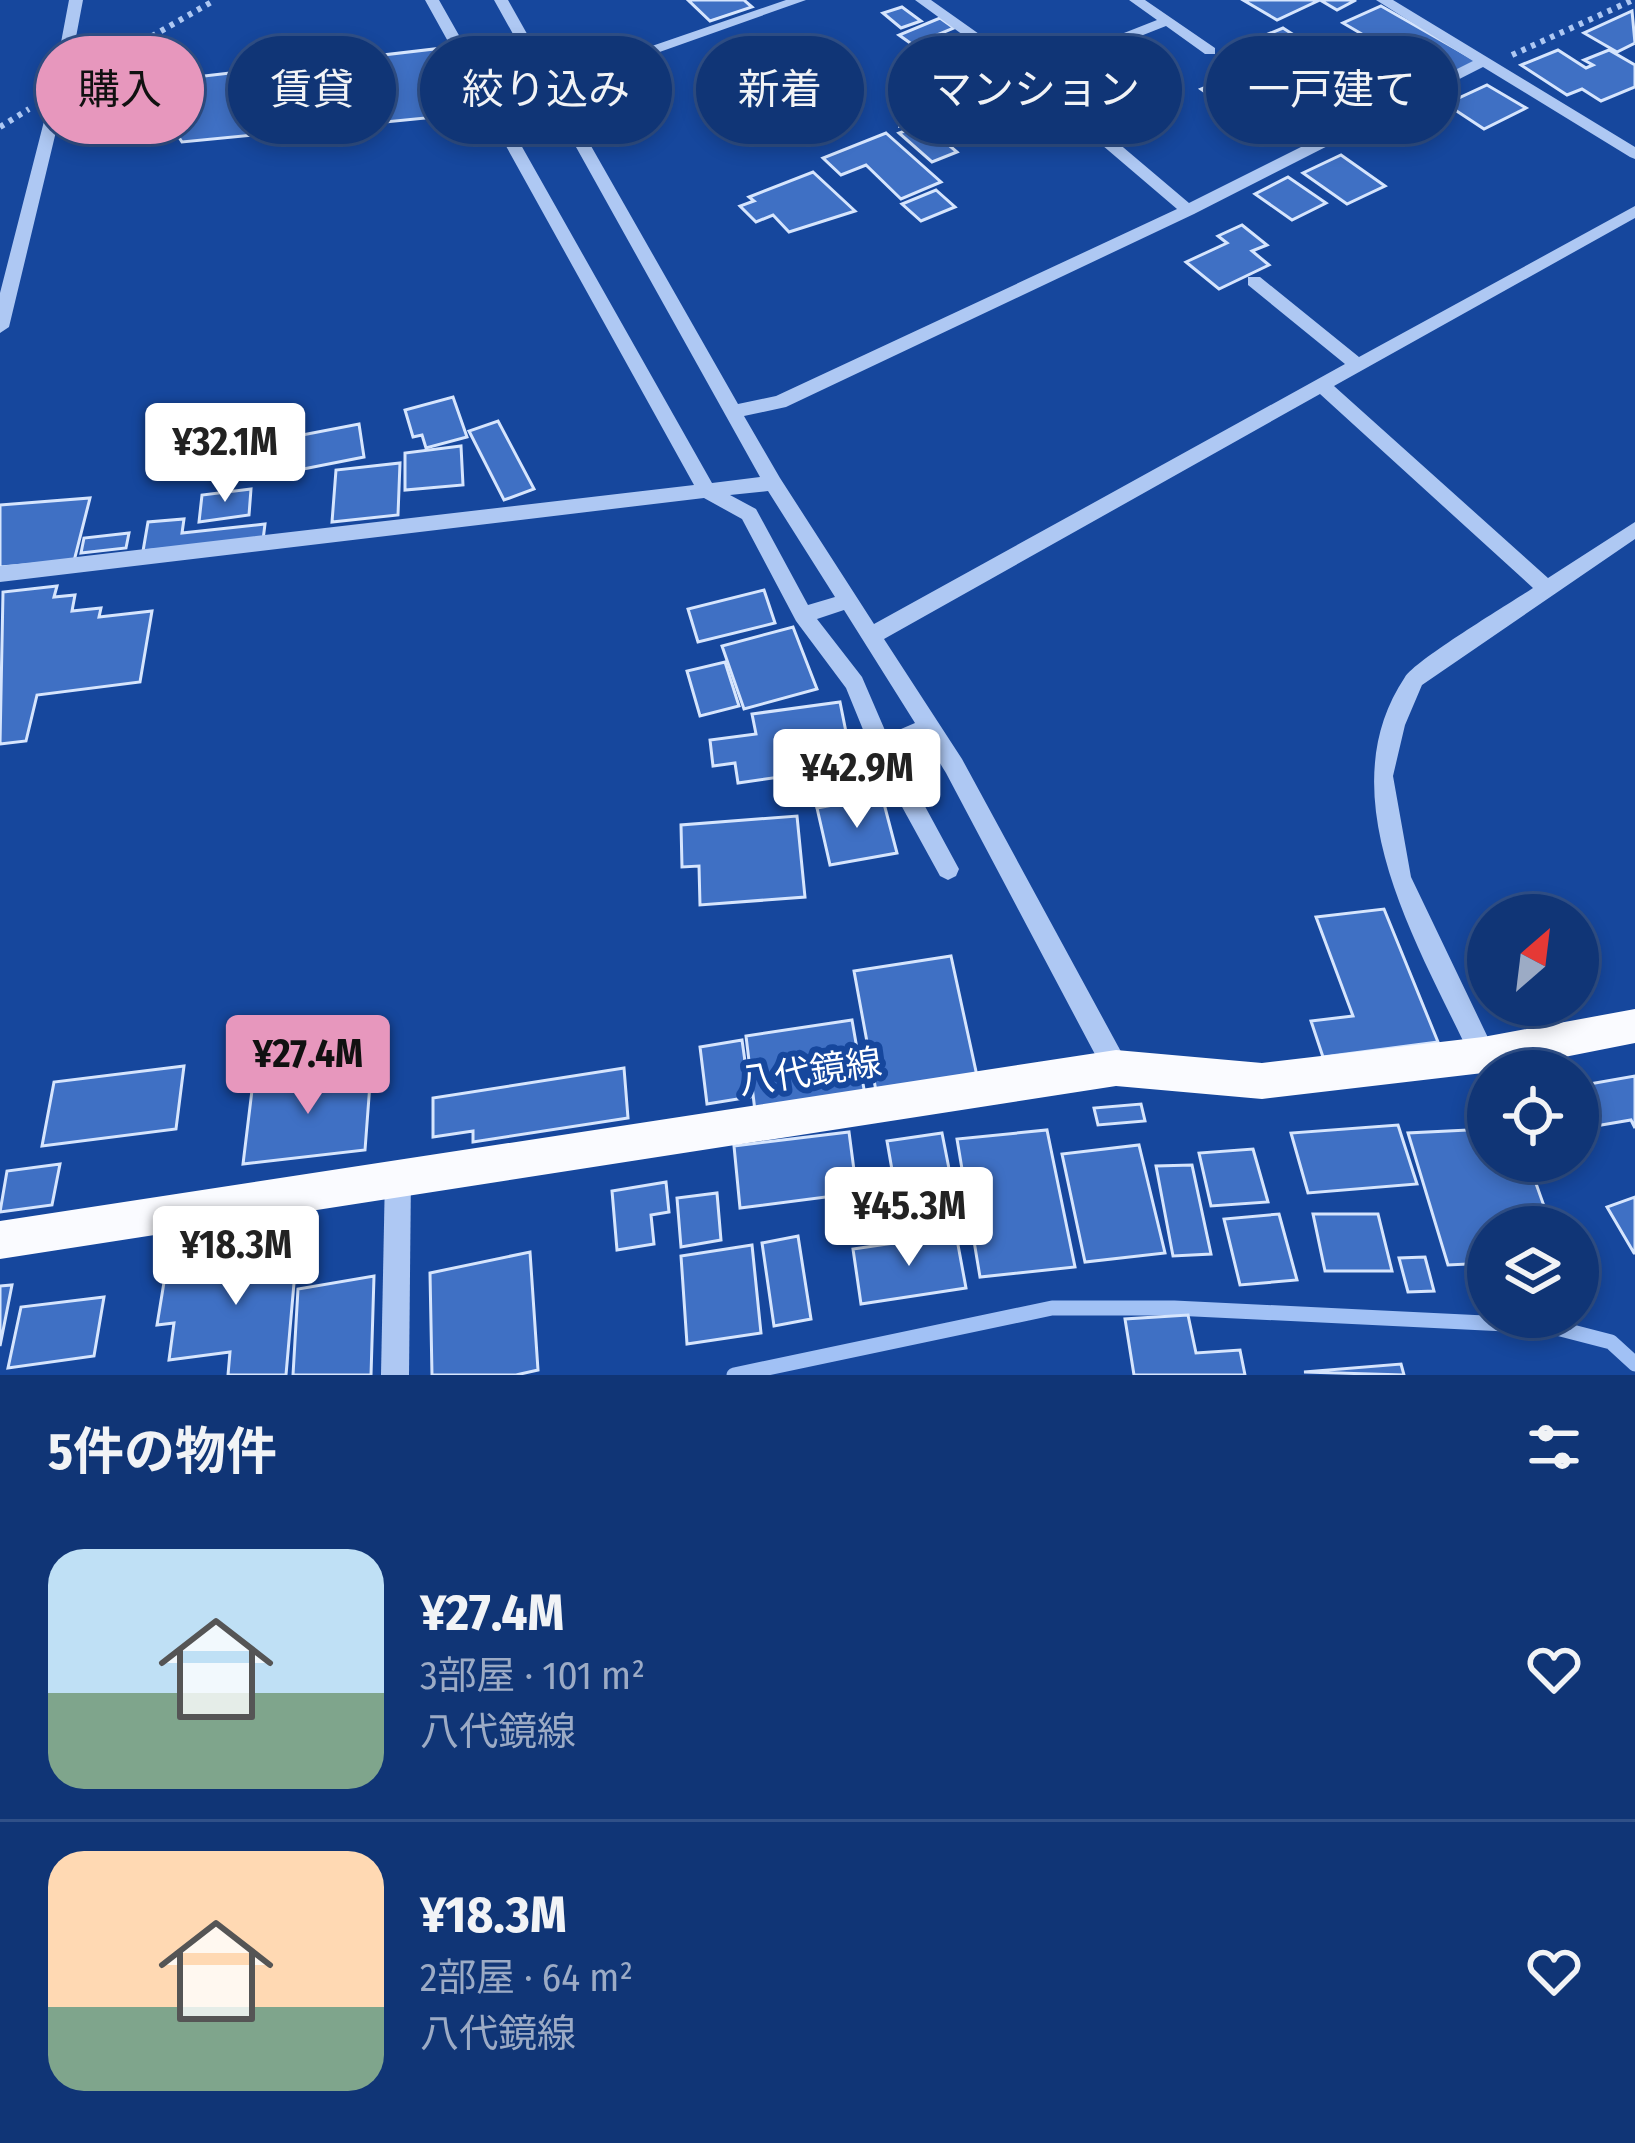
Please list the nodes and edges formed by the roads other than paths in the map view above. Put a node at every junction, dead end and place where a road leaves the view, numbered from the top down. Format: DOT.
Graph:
graph roads {
  1 [pos="76,0"];
  2 [pos="432,0"];
  3 [pos="501,0"];
  4 [pos="799,0"];
  5 [pos="922,0"];
  6 [pos="1136,0"];
  7 [pos="1383,0"];
  8 [pos="1168,21"];
  9 [pos="523,36"];
  10 [pos="972,36"];
  11 [pos="1131,36"];
  12 [pos="672,44"];
  13 [pos="1206,48"];
  14 [pos="1486,63"];
  15 [pos="585,144"];
  16 [pos="1110,144"];
  17 [pos="1635,154"];
  18 [pos="1188,209"];
  19 [pos="1635,211"];
  20 [pos="1254,281"];
  21 [pos="0,327"];
  22 [pos="1360,367"];
  23 [pos="1324,387"];
  24 [pos="736,411"];
  25 [pos="773,483"];
  26 [pos="707,491"];
  27 [pos="1635,530"];
  28 [pos="0,574"];
  29 [pos="1545,586"];
  30 [pos="847,601"];
  31 [pos="803,615"];
  32 [pos="871,637"];
  33 [pos="927,728"];
  34 [pos="881,747"];
  35 [pos="948,869"];
  36 [pos="1635,1026"];
  37 [pos="1481,1050"];
  38 [pos="1509,1050"];
  39 [pos="1467,1057"];
  40 [pos="1116,1068"];
  41 [pos="398,1175"];
  42 [pos="0,1240"];
  43 [pos="395,1375"];
  1 -- 21 [label="street"];
  2 -- 26 [label="street"];
  3 -- 9 [label="street"];
  4 -- 12 [label="street"];
  5 -- 10 [label="street"];
  6 -- 8 [label="street"];
  7 -- 14 [label="street"];
  8 -- 11 [label="street"];
  8 -- 13 [label="street"];
  14 -- 17 [label="street"];
  14 -- 18 [label="street"];
  15 -- 24 [label="street"];
  16 -- 18 [label="street"];
  18 -- 24 [label="street"];
  19 -- 22 [label="street"];
  20 -- 22 [label="street"];
  22 -- 23 [label="street"];
  23 -- 29 [label="street"];
  23 -- 32 [label="street"];
  24 -- 25 [label="street"];
  25 -- 26 [label="street"];
  25 -- 30 [label="street"];
  26 -- 28 [label="street"];
  26 -- 31 [label="street"];
  27 -- 29 [label="street"];
  29 -- 37 [label="street"];
  30 -- 31 [label="street"];
  30 -- 32 [label="street"];
  31 -- 34 [label="street"];
  32 -- 33 [label="street"];
  33 -- 34 [label="street"];
  33 -- 40 [label="street"];
  34 -- 35 [label="street"];
  36 -- 38 [label="main road, 八代鏡線"];
  39 -- 40 [label="main road, 八代鏡線"];
  40 -- 41 [label="main road, 八代鏡線"];
  41 -- 42 [label="main road, 八代鏡線"];
  41 -- 43 [label="street"];
}
